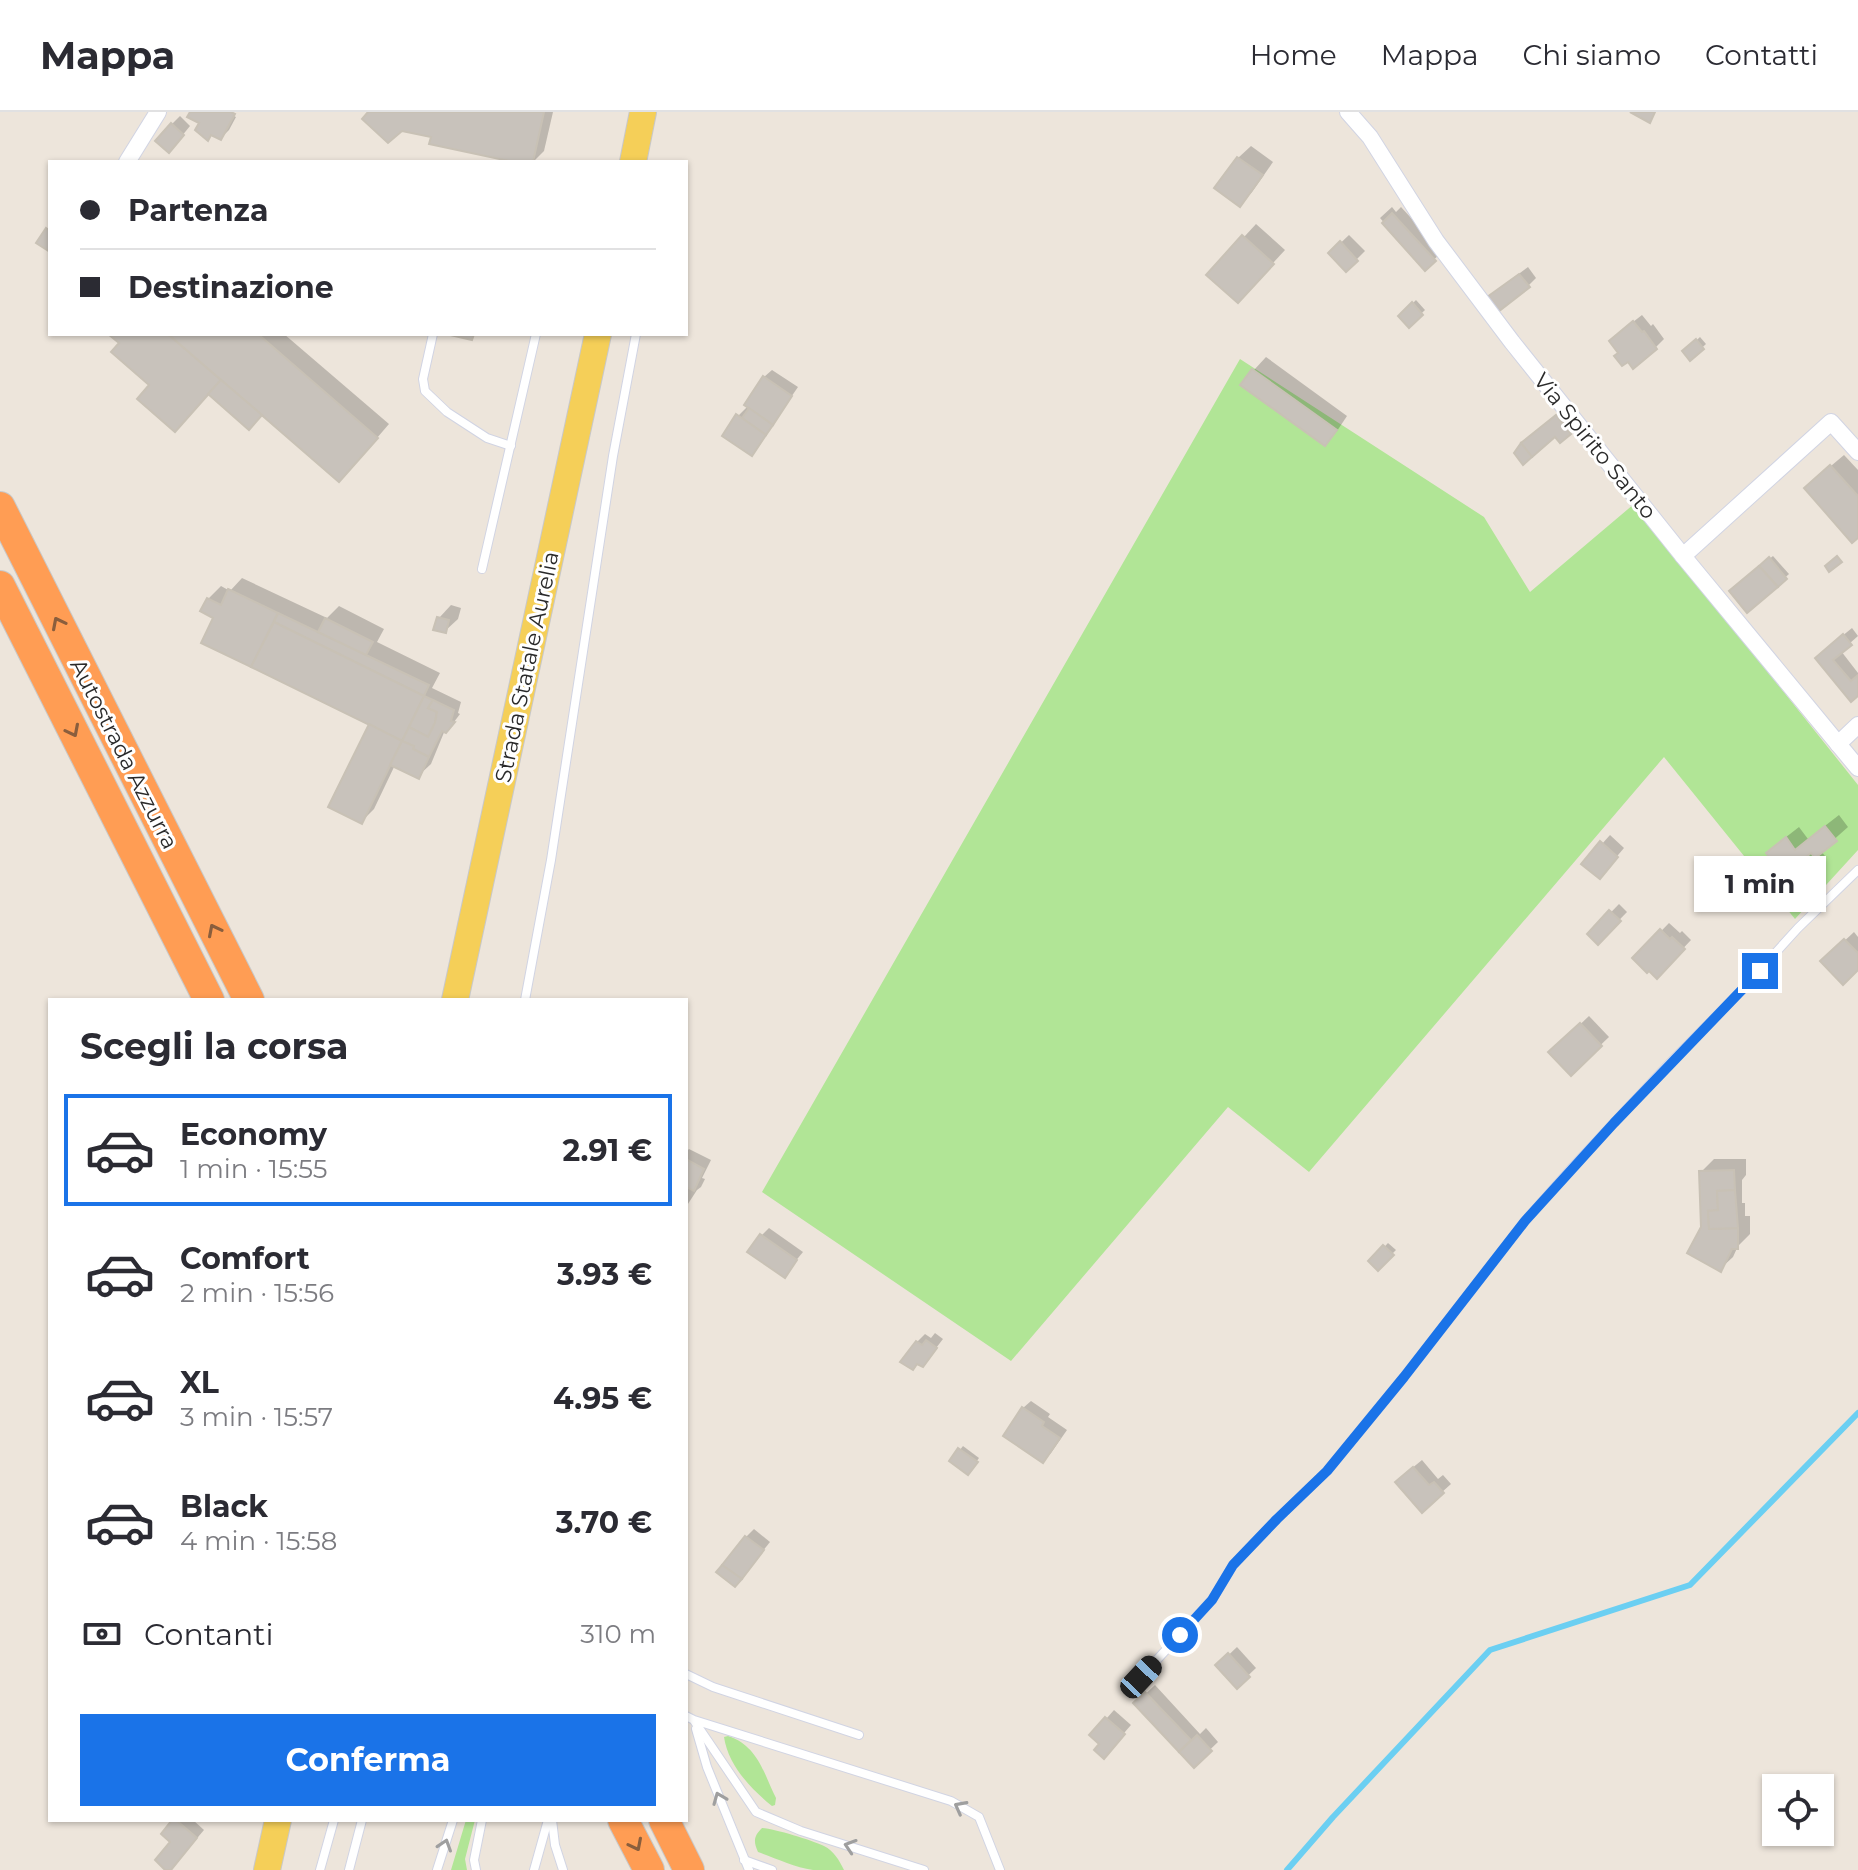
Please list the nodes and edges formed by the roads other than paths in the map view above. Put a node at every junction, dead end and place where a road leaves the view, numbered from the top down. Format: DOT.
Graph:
graph roads {
  1 [pos="158,112"];
  2 [pos="643,112"];
  3 [pos="1348,112"];
  4 [pos="128,160"];
  5 [pos="633,160"];
  6 [pos="433,336"];
  7 [pos="536,336"];
  8 [pos="598,336"];
  9 [pos="636,336"];
  10 [pos="511,446"];
  11 [pos="1858,452"];
  12 [pos="0,507"];
  13 [pos="1683,556"];
  14 [pos="482,569"];
  15 [pos="0,586"];
  16 [pos="1858,725"];
  17 [pos="1838,744"];
  18 [pos="1858,768"];
  19 [pos="1858,870"];
  20 [pos="208,998"];
  21 [pos="248,998"];
  22 [pos="455,998"];
  23 [pos="525,998"];
  24 [pos="688,1675"];
  25 [pos="1141,1677"];
  26 [pos="690,1718"];
  27 [pos="859,1735"];
  28 [pos="278,1822"];
  29 [pos="333,1822"];
  30 [pos="361,1822"];
  31 [pos="452,1822"];
  32 [pos="482,1822"];
  33 [pos="549,1822"];
  34 [pos="550,1822"];
  35 [pos="624,1822"];
  36 [pos="665,1822"];
  37 [pos="744,1860"];
  38 [pos="267,1870"];
  39 [pos="320,1870"];
  40 [pos="349,1870"];
  41 [pos="437,1870"];
  42 [pos="476,1870"];
  43 [pos="534,1870"];
  44 [pos="563,1870"];
  45 [pos="649,1870"];
  46 [pos="689,1870"];
  47 [pos="749,1870"];
  48 [pos="772,1870"];
  49 [pos="924,1870"];
  50 [pos="1000,1870"];
  1 -- 4 [label="street"];
  2 -- 5 [label="main road"];
  3 -- 13 [label="street, Via Spirito Santo"];
  6 -- 10 [label="lane"];
  7 -- 10 [label="lane"];
  8 -- 22 [label="main road, Strada Statale Aurelia"];
  9 -- 23 [label="lane"];
  10 -- 14 [label="lane"];
  11 -- 13 [label="street"];
  21 -- 12 [label="highway, Autostrada Azzurra, one-way"];
  13 -- 17 [label="street, Via Spirito Santo"];
  15 -- 20 [label="highway, Autostrada Azzurra, one-way"];
  16 -- 17 [label="street"];
  17 -- 18 [label="street, Via Spirito Santo"];
  19 -- 25 [label="lane"];
  24 -- 27 [label="lane"];
  37 -- 26 [label="lane, one-way"];
  49 -- 26 [label="lane, one-way"];
  50 -- 26 [label="lane, one-way"];
  28 -- 38 [label="main road"];
  29 -- 39 [label="lane"];
  30 -- 40 [label="lane"];
  41 -- 31 [label="lane, one-way"];
  32 -- 42 [label="lane"];
  33 -- 43 [label="lane"];
  34 -- 44 [label="lane"];
  35 -- 45 [label="highway, one-way"];
  36 -- 46 [label="highway"];
  37 -- 47 [label="lane"];
  37 -- 48 [label="lane"];
}
